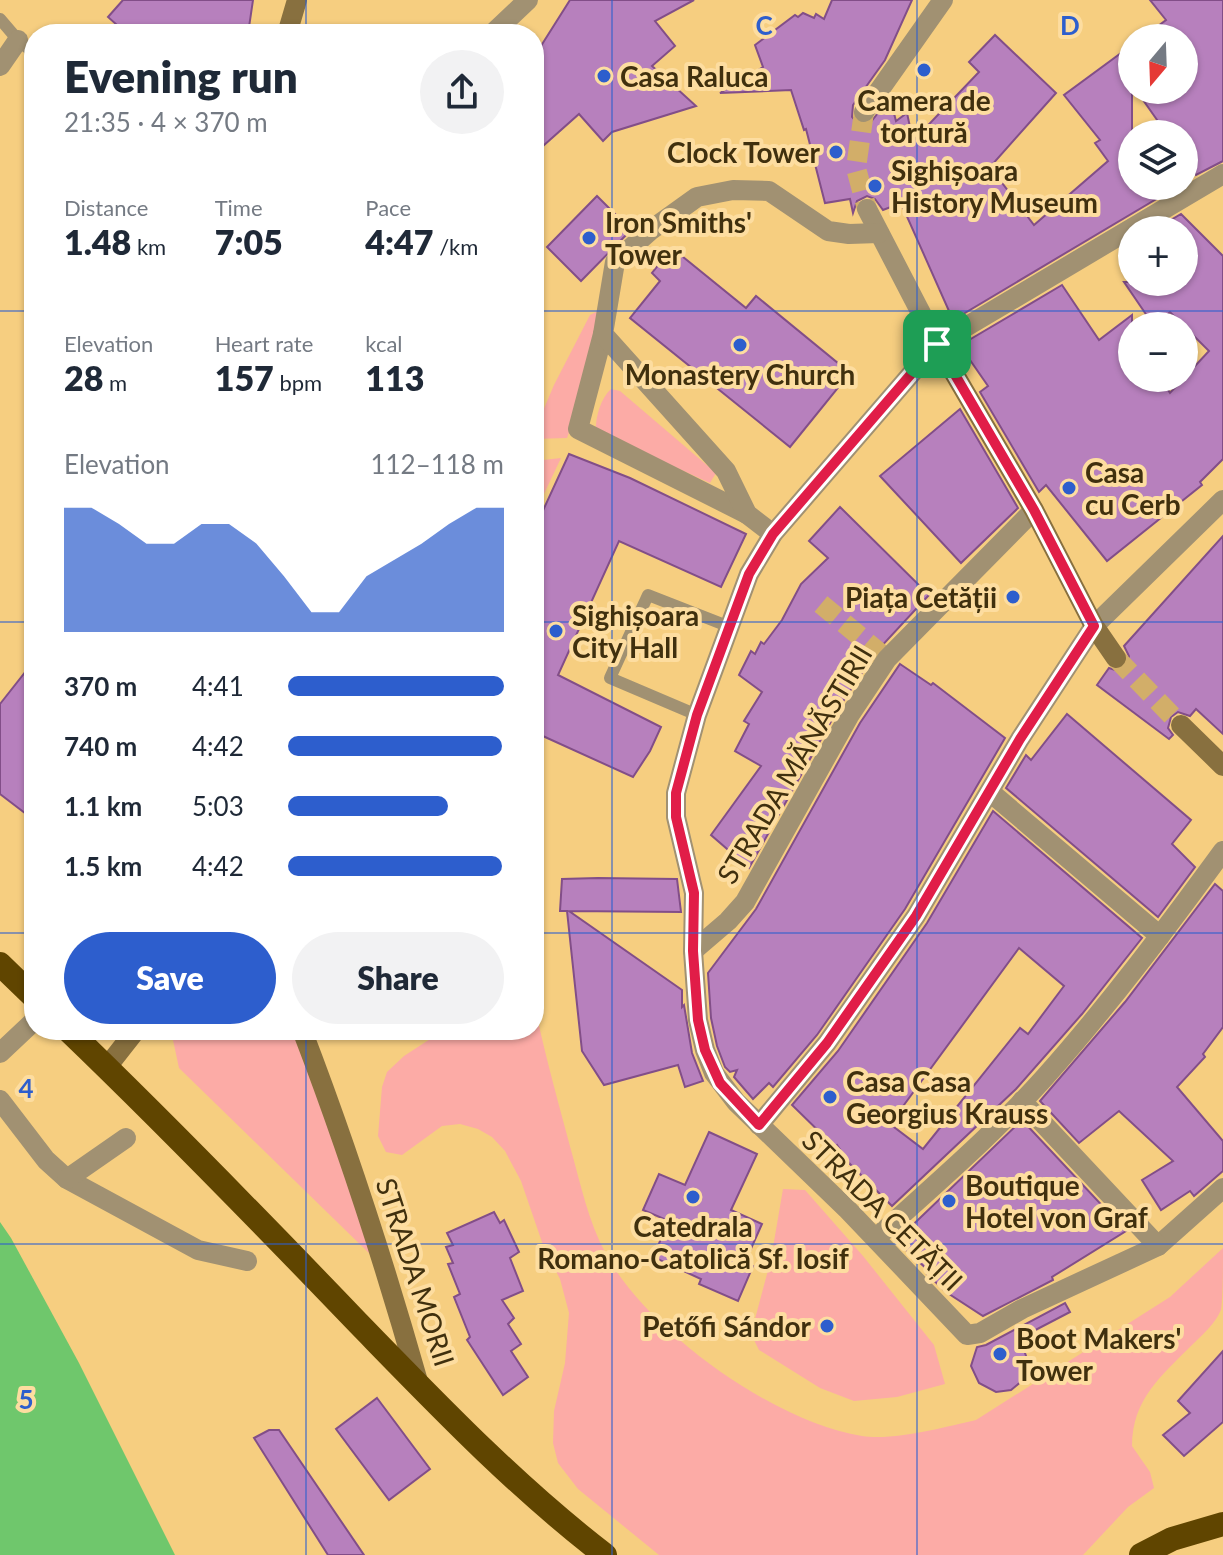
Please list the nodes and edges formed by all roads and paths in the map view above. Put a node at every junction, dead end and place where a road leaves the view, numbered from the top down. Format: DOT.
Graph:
graph roads {
  1 [pos="297,0"];
  2 [pos="943,0"];
  3 [pos="516,4"];
  4 [pos="0,19"];
  5 [pos="290,24"];
  6 [pos="500,24"];
  7 [pos="24,44"];
  8 [pos="24,48"];
  9 [pos="0,66"];
  10 [pos="864,112"];
  11 [pos="1223,174"];
  12 [pos="867,209"];
  13 [pos="879,233"];
  14 [pos="603,334"];
  15 [pos="937,344"];
  16 [pos="1223,500"];
  17 [pos="1034,510"];
  18 [pos="747,514"];
  19 [pos="773,534"];
  20 [pos="1094,626"];
  21 [pos="730,627"];
  22 [pos="1116,658"];
  23 [pos="697,715"];
  24 [pos="1181,725"];
  25 [pos="1223,766"];
  26 [pos="990,792"];
  27 [pos="1223,851"];
  28 [pos="1160,936"];
  29 [pos="693,951"];
  30 [pos="0,964"];
  31 [pos="24,987"];
  32 [pos="24,1030"];
  33 [pos="79,1040"];
  34 [pos="128,1040"];
  35 [pos="306,1040"];
  36 [pos="0,1053"];
  37 [pos="107,1067"];
  38 [pos="1,1099"];
  39 [pos="1022,1101"];
  40 [pos="759,1125"];
  41 [pos="126,1138"];
  42 [pos="67,1179"];
  43 [pos="1223,1188"];
  44 [pos="876,1238"];
  45 [pos="1158,1246"];
  46 [pos="247,1261"];
  47 [pos="419,1385"];
  48 [pos="1220,1522"];
  49 [pos="605,1555"];
  50 [pos="1141,1555"];
  1 -- 5 [label="street"];
  2 -- 10 [label="street"];
  3 -- 6 [label="street"];
  4 -- 7 [label="lane"];
  8 -- 9 [label="street"];
  11 -- 15 [label="street"];
  12 -- 13 [label="street"];
  13 -- 14 [label="street"];
  13 -- 15 [label="street"];
  14 -- 18 [label="street"];
  14 -- 18 [label="street"];
  15 -- 17 [label="street"];
  15 -- 19 [label="street"];
  16 -- 20 [label="street"];
  17 -- 20 [label="street"];
  17 -- 29 [label="street, STRADA MĂNĂSTIRII"];
  18 -- 19 [label="street"];
  19 -- 21 [label="street"];
  20 -- 22 [label="street"];
  20 -- 26 [label="street"];
  21 -- 23 [label="street"];
  21 -- 23 [label="lane"];
  23 -- 29 [label="street"];
  24 -- 25 [label="street"];
  26 -- 28 [label="street"];
  26 -- 40 [label="street"];
  27 -- 28 [label="street"];
  28 -- 39 [label="street"];
  29 -- 40 [label="street"];
  30 -- 31 [label="highway"];
  32 -- 36 [label="street"];
  33 -- 37 [label="highway"];
  34 -- 37 [label="street"];
  35 -- 47 [label="street, STRADA MORII"];
  37 -- 47 [label="highway"];
  38 -- 42 [label="street"];
  39 -- 44 [label="street"];
  39 -- 45 [label="street"];
  40 -- 44 [label="street, STRADA CETĂȚII"];
  41 -- 42 [label="street"];
  42 -- 46 [label="street"];
  43 -- 45 [label="street"];
  44 -- 45 [label="street, STRADA CETĂȚII"];
  47 -- 49 [label="highway, STRADA MORII"];
  48 -- 50 [label="highway"];
}
